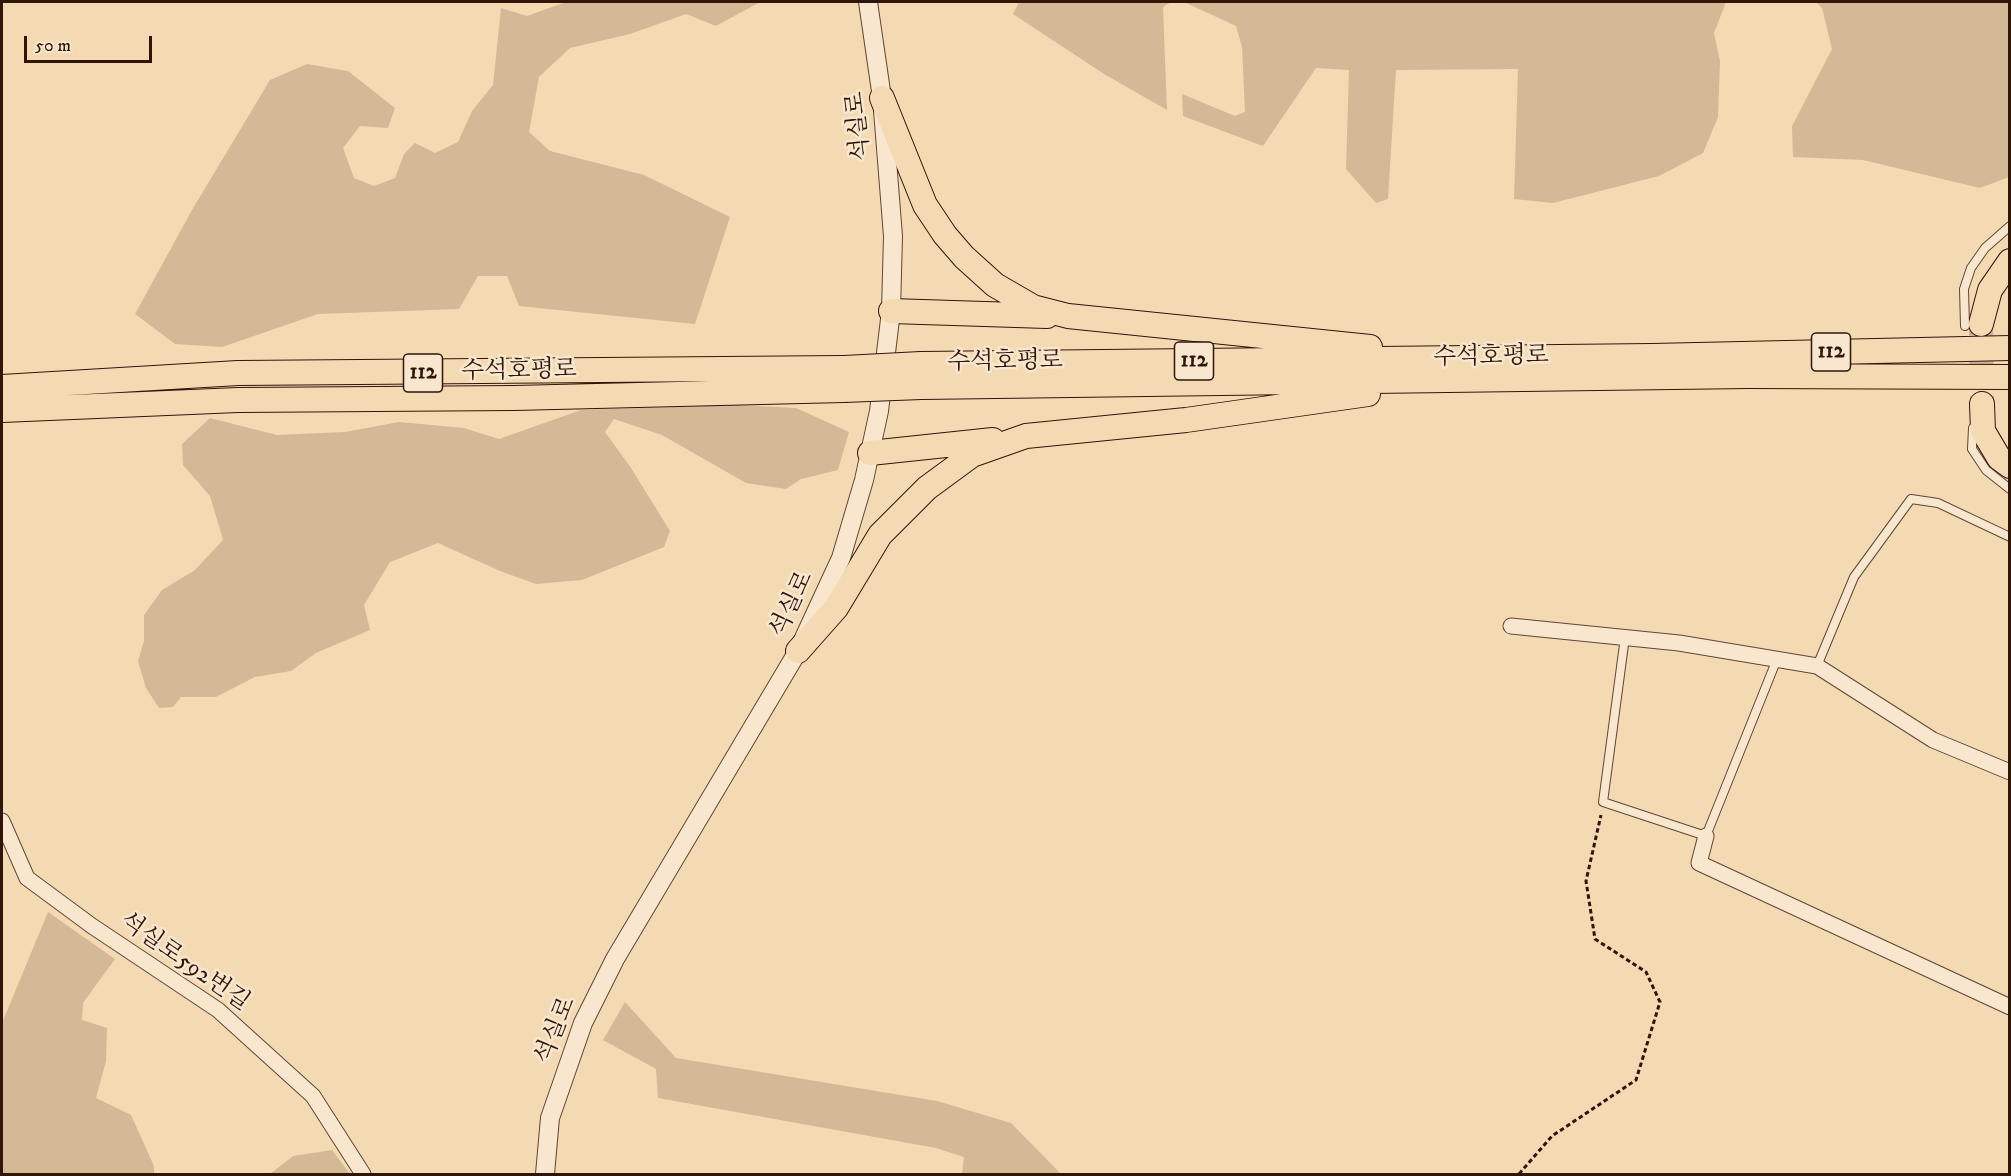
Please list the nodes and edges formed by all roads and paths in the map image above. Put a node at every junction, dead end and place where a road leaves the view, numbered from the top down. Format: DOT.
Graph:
graph roads {
  1 [pos="868,2"];
  2 [pos="882,98"];
  3 [pos="2010,226"];
  4 [pos="2010,261"];
  5 [pos="891,311"];
  6 [pos="1067,316"];
  7 [pos="1973,325"];
  8 [pos="2010,348"];
  9 [pos="1466,369"];
  10 [pos="2010,377"];
  11 [pos="2,402"];
  12 [pos="1976,417"];
  13 [pos="1026,436"];
  14 [pos="870,453"];
  15 [pos="2010,466"];
  16 [pos="2010,489"];
  17 [pos="2010,537"];
  18 [pos="1511,626"];
  19 [pos="1625,638"];
  20 [pos="798,651"];
  21 [pos="1777,659"];
  22 [pos="1817,666"];
  23 [pos="2010,772"];
  24 [pos="1603,802"];
  25 [pos="2,821"];
  26 [pos="1706,837"];
  27 [pos="2010,1007"];
  28 [pos="363,1174"];
  29 [pos="545,1174"];
  30 [pos="1519,1174"];
  1 -- 2 [label="street, 석실로"];
  2 -- 5 [label="street, 석실로"];
  2 -- 6 [label="highway"];
  3 -- 7 [label="lane"];
  4 -- 7 [label="highway"];
  5 -- 6 [label="highway"];
  5 -- 14 [label="street, 석실로"];
  6 -- 9 [label="highway"];
  8 -- 9 [label="highway, 수석호평로 / 112"];
  9 -- 10 [label="highway, 수석호평로 / 112"];
  9 -- 11 [label="highway, 수석호평로 / 112, bridge"];
  9 -- 13 [label="highway"];
  12 -- 15 [label="highway"];
  12 -- 16 [label="lane"];
  13 -- 14 [label="highway"];
  13 -- 20 [label="highway"];
  14 -- 20 [label="street, 석실로"];
  17 -- 22 [label="lane"];
  18 -- 19 [label="street"];
  19 -- 21 [label="street"];
  19 -- 24 [label="lane"];
  20 -- 29 [label="street, 석실로"];
  21 -- 22 [label="street"];
  21 -- 26 [label="lane"];
  22 -- 23 [label="street"];
  24 -- 26 [label="lane"];
  24 -- 30 [label="path"];
  25 -- 28 [label="street, 석실로592번길"];
  26 -- 27 [label="street"];
}
